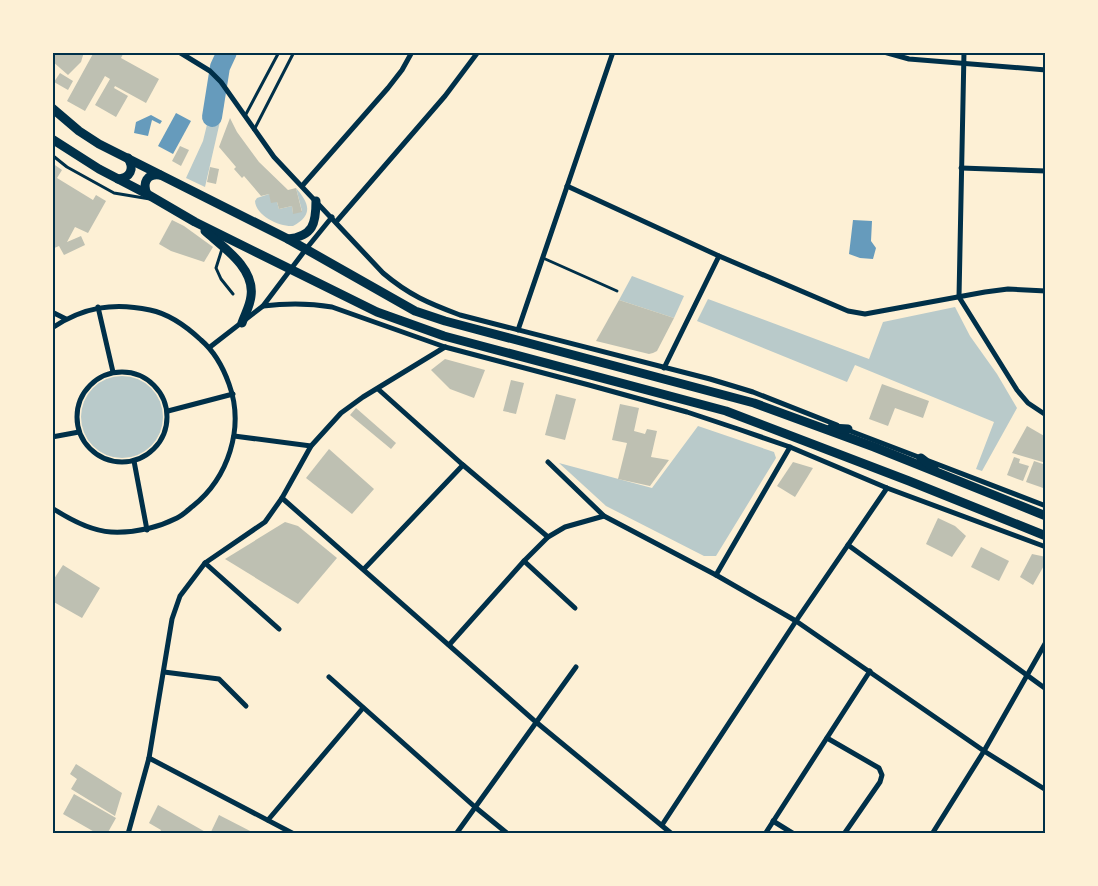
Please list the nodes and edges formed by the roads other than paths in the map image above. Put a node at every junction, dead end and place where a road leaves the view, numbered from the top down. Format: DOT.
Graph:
graph roads {
  1 [pos="179,52"];
  2 [pos="279,52"];
  3 [pos="294,52"];
  4 [pos="412,52"];
  5 [pos="478,52"];
  6 [pos="613,52"];
  7 [pos="884,52"];
  8 [pos="964,52"];
  9 [pos="964,63"];
  10 [pos="1046,70"];
  11 [pos="52,108"];
  12 [pos="245,116"];
  13 [pos="254,130"];
  14 [pos="52,139"];
  15 [pos="52,155"];
  16 [pos="128,158"];
  17 [pos="961,168"];
  18 [pos="1046,171"];
  19 [pos="162,176"];
  20 [pos="118,179"];
  21 [pos="302,186"];
  22 [pos="567,186"];
  23 [pos="147,194"];
  24 [pos="158,200"];
  25 [pos="316,201"];
  26 [pos="334,220"];
  27 [pos="195,222"];
  28 [pos="288,239"];
  29 [pos="223,247"];
  30 [pos="306,249"];
  31 [pos="720,256"];
  32 [pos="542,258"];
  33 [pos="290,269"];
  34 [pos="617,291"];
  35 [pos="1046,291"];
  36 [pos="233,294"];
  37 [pos="959,297"];
  38 [pos="263,306"];
  39 [pos="98,307"];
  40 [pos="52,312"];
  41 [pos="66,319"];
  42 [pos="242,323"];
  43 [pos="52,328"];
  44 [pos="518,330"];
  45 [pos="445,347"];
  46 [pos="210,348"];
  47 [pos="664,368"];
  48 [pos="113,372"];
  49 [pos="378,389"];
  50 [pos="233,394"];
  51 [pos="168,411"];
  52 [pos="1046,414"];
  53 [pos="817,426"];
  54 [pos="848,430"];
  55 [pos="79,432"];
  56 [pos="234,436"];
  57 [pos="52,437"];
  58 [pos="311,446"];
  59 [pos="790,447"];
  60 [pos="921,458"];
  61 [pos="134,461"];
  62 [pos="548,462"];
  63 [pos="463,465"];
  64 [pos="942,474"];
  65 [pos="887,488"];
  66 [pos="282,498"];
  67 [pos="1046,506"];
  68 [pos="52,508"];
  69 [pos="604,516"];
  70 [pos="1046,516"];
  71 [pos="147,530"];
  72 [pos="1046,536"];
  73 [pos="548,537"];
  74 [pos="848,545"];
  75 [pos="1046,547"];
  76 [pos="524,561"];
  77 [pos="205,564"];
  78 [pos="364,569"];
  79 [pos="716,575"];
  80 [pos="575,608"];
  81 [pos="796,621"];
  82 [pos="279,630"];
  83 [pos="1046,642"];
  84 [pos="449,645"];
  85 [pos="576,667"];
  86 [pos="870,671"];
  87 [pos="164,672"];
  88 [pos="1026,675"];
  89 [pos="329,677"];
  90 [pos="1046,690"];
  91 [pos="246,706"];
  92 [pos="363,708"];
  93 [pos="536,722"];
  94 [pos="827,738"];
  95 [pos="984,751"];
  96 [pos="150,758"];
  97 [pos="1046,790"];
  98 [pos="475,807"];
  99 [pos="268,820"];
  100 [pos="773,821"];
  101 [pos="662,825"];
  102 [pos="128,834"];
  103 [pos="294,834"];
  104 [pos="456,834"];
  105 [pos="508,834"];
  106 [pos="672,834"];
  107 [pos="765,834"];
  108 [pos="794,834"];
  109 [pos="844,834"];
  110 [pos="932,834"];
  1 -- 12 [label="street"];
  2 -- 12 [label="lane"];
  3 -- 13 [label="lane"];
  4 -- 21 [label="street"];
  5 -- 26 [label="street"];
  6 -- 22 [label="street"];
  7 -- 9 [label="street"];
  8 -- 9 [label="street"];
  9 -- 10 [label="street"];
  9 -- 17 [label="street"];
  11 -- 16 [label="main road"];
  12 -- 13 [label="street"];
  13 -- 21 [label="street"];
  14 -- 20 [label="main road"];
  15 -- 24 [label="lane"];
  16 -- 19 [label="main road"];
  16 -- 20 [label="main road"];
  17 -- 18 [label="street"];
  17 -- 37 [label="street"];
  19 -- 23 [label="main road"];
  19 -- 28 [label="main road"];
  20 -- 23 [label="main road"];
  21 -- 25 [label="street"];
  22 -- 31 [label="street"];
  22 -- 32 [label="street"];
  23 -- 24 [label="main road"];
  24 -- 27 [label="main road"];
  25 -- 26 [label="street"];
  25 -- 28 [label="main road"];
  26 -- 30 [label="street"];
  26 -- 44 [label="street"];
  27 -- 29 [label="main road"];
  27 -- 33 [label="main road"];
  28 -- 30 [label="main road"];
  29 -- 36 [label="lane"];
  29 -- 42 [label="main road"];
  30 -- 33 [label="street"];
  30 -- 53 [label="main road"];
  31 -- 37 [label="street"];
  31 -- 47 [label="street"];
  32 -- 34 [label="lane"];
  32 -- 44 [label="street"];
  33 -- 38 [label="street"];
  33 -- 72 [label="main road"];
  35 -- 37 [label="street"];
  37 -- 52 [label="street"];
  38 -- 42 [label="street"];
  38 -- 45 [label="street"];
  39 -- 41 [label="street"];
  39 -- 46 [label="street"];
  39 -- 48 [label="street"];
  40 -- 41 [label="street"];
  41 -- 43 [label="street"];
  42 -- 46 [label="street"];
  44 -- 47 [label="street"];
  45 -- 49 [label="street"];
  45 -- 59 [label="street"];
  46 -- 50 [label="street"];
  47 -- 54 [label="street"];
  48 -- 51 [label="street"];
  48 -- 55 [label="street"];
  49 -- 58 [label="street"];
  49 -- 63 [label="street"];
  50 -- 51 [label="street"];
  50 -- 56 [label="street"];
  51 -- 61 [label="street"];
  53 -- 54 [label="main road"];
  53 -- 64 [label="main road"];
  54 -- 60 [label="street"];
  55 -- 57 [label="street"];
  55 -- 61 [label="street"];
  56 -- 58 [label="street"];
  56 -- 71 [label="street"];
  58 -- 66 [label="street"];
  59 -- 65 [label="street"];
  59 -- 79 [label="street"];
  60 -- 64 [label="main road"];
  60 -- 67 [label="street"];
  61 -- 71 [label="street"];
  62 -- 69 [label="street"];
  63 -- 73 [label="street"];
  63 -- 78 [label="street"];
  64 -- 70 [label="main road"];
  65 -- 74 [label="street"];
  65 -- 75 [label="street"];
  66 -- 77 [label="street"];
  66 -- 78 [label="street"];
  68 -- 71 [label="street"];
  69 -- 73 [label="street"];
  69 -- 79 [label="street"];
  73 -- 76 [label="street"];
  74 -- 81 [label="street"];
  74 -- 88 [label="street"];
  76 -- 80 [label="street"];
  76 -- 84 [label="street"];
  77 -- 82 [label="street"];
  77 -- 87 [label="street"];
  78 -- 84 [label="street"];
  79 -- 81 [label="street"];
  81 -- 86 [label="street"];
  81 -- 101 [label="street"];
  83 -- 88 [label="street"];
  84 -- 93 [label="street"];
  85 -- 93 [label="street"];
  86 -- 94 [label="street"];
  86 -- 95 [label="street"];
  87 -- 91 [label="street"];
  87 -- 96 [label="street"];
  88 -- 90 [label="street"];
  88 -- 95 [label="street"];
  89 -- 92 [label="street"];
  92 -- 98 [label="street"];
  92 -- 99 [label="street"];
  93 -- 98 [label="street"];
  93 -- 101 [label="street"];
  94 -- 100 [label="street"];
  94 -- 109 [label="street"];
  95 -- 97 [label="street"];
  95 -- 110 [label="street"];
  96 -- 99 [label="street"];
  96 -- 102 [label="street"];
  98 -- 104 [label="street"];
  98 -- 105 [label="street"];
  99 -- 103 [label="street"];
  100 -- 107 [label="street"];
  100 -- 108 [label="street"];
  101 -- 106 [label="street"];
}
